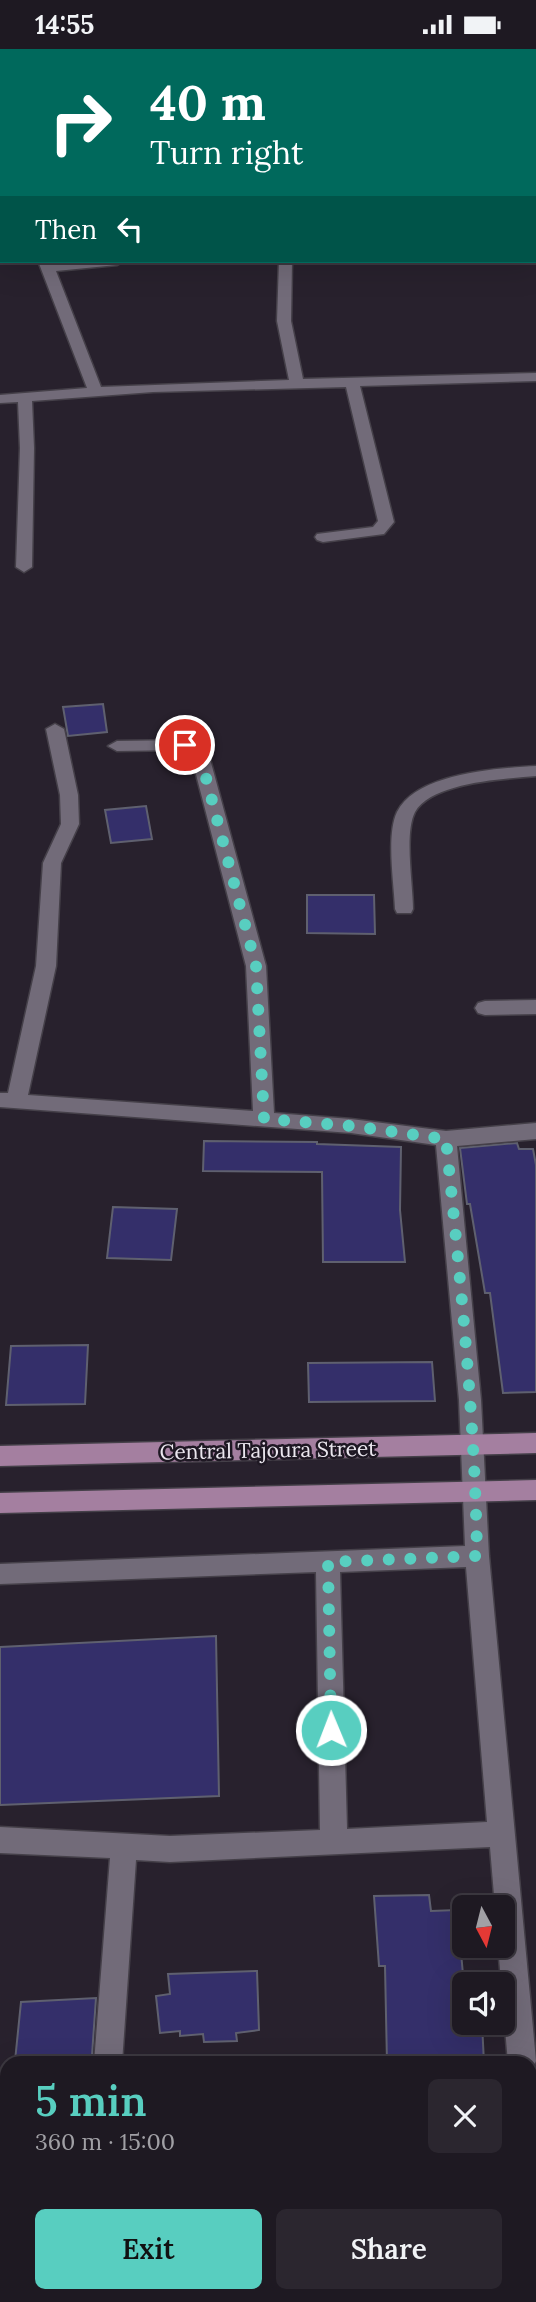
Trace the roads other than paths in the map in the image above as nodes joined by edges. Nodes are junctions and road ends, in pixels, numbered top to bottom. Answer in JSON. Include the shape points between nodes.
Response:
{"nodes":[{"id":1,"x":70,"y":263,"type":"edge"},
{"id":2,"x":285,"y":263,"type":"edge"},
{"id":3,"x":46,"y":264,"type":"edge"},
{"id":4,"x":536,"y":377,"type":"edge"},
{"id":5,"x":352,"y":382,"type":"junction"},
{"id":6,"x":297,"y":384,"type":"junction"},
{"id":7,"x":95,"y":391,"type":"junction"},
{"id":8,"x":25,"y":397,"type":"junction"},
{"id":9,"x":0,"y":400,"type":"edge"},
{"id":10,"x":323,"y":537,"type":"dead end"},
{"id":11,"x":23,"y":567,"type":"dead end"},
{"id":12,"x":55,"y":729,"type":"dead end"},
{"id":13,"x":117,"y":746,"type":"dead end"},
{"id":14,"x":536,"y":771,"type":"edge"},
{"id":15,"x":404,"y":909,"type":"dead end"},
{"id":16,"x":536,"y":1007,"type":"edge"},
{"id":17,"x":485,"y":1008,"type":"dead end"},
{"id":18,"x":8,"y":1100,"type":"edge"},
{"id":19,"x":264,"y":1119,"type":"junction"},
{"id":20,"x":536,"y":1131,"type":"edge"},
{"id":21,"x":446,"y":1139,"type":"junction"},
{"id":22,"x":536,"y":1443,"type":"edge"},
{"id":23,"x":472,"y":1445,"type":"junction"},
{"id":24,"x":0,"y":1456,"type":"edge"},
{"id":25,"x":536,"y":1490,"type":"edge"},
{"id":26,"x":476,"y":1492,"type":"junction"},
{"id":27,"x":0,"y":1503,"type":"edge"},
{"id":28,"x":477,"y":1556,"type":"junction"},
{"id":29,"x":328,"y":1562,"type":"junction"},
{"id":30,"x":0,"y":1574,"type":"edge"},
{"id":31,"x":503,"y":1835,"type":"junction"},
{"id":32,"x":0,"y":1840,"type":"edge"},
{"id":33,"x":334,"y":1842,"type":"junction"},
{"id":34,"x":124,"y":1848,"type":"junction"},
{"id":35,"x":526,"y":1978,"type":"edge"},
{"id":36,"x":109,"y":2056,"type":"edge"},
{"id":37,"x":522,"y":2056,"type":"edge"}],
"edges":[{"from":1,"to":3,"type":"street"},
{"from":2,"to":6,"type":"street","via":[[284,321]]},
{"from":3,"to":7,"type":"street"},
{"from":4,"to":5,"type":"street"},
{"from":5,"to":6,"type":"street"},
{"from":5,"to":10,"type":"street","via":[[386,523],[378,531]]},
{"from":6,"to":7,"type":"street"},
{"from":7,"to":8,"type":"street"},
{"from":8,"to":9,"type":"street"},
{"from":8,"to":11,"type":"street"},
{"from":12,"to":18,"type":"street","via":[[70,824],[52,863],[46,966]]},
{"from":13,"to":19,"type":"street","via":[[185,745],[197,750],[201,759],[256,966]]},
{"from":14,"to":15,"type":"street","via":[[444,786],[413,801],[403,821]]},
{"from":16,"to":17,"type":"street"},
{"from":18,"to":19,"type":"street"},
{"from":19,"to":21,"type":"street"},
{"from":20,"to":21,"type":"street"},
{"from":21,"to":23,"type":"street"},
{"from":22,"to":23,"type":"main road","name":"Central Tajoura Street"},
{"from":23,"to":24,"type":"main road","name":"Central Tajoura Street"},
{"from":23,"to":26,"type":"street"},
{"from":25,"to":26,"type":"main road"},
{"from":26,"to":27,"type":"main road"},
{"from":26,"to":28,"type":"street"},
{"from":28,"to":29,"type":"street"},
{"from":28,"to":31,"type":"street"},
{"from":29,"to":30,"type":"street"},
{"from":29,"to":33,"type":"street"},
{"from":31,"to":33,"type":"street"},
{"from":31,"to":35,"type":"street"},
{"from":32,"to":34,"type":"street"},
{"from":33,"to":34,"type":"street"},
{"from":34,"to":36,"type":"street"},
{"from":35,"to":37,"type":"street"}]}
